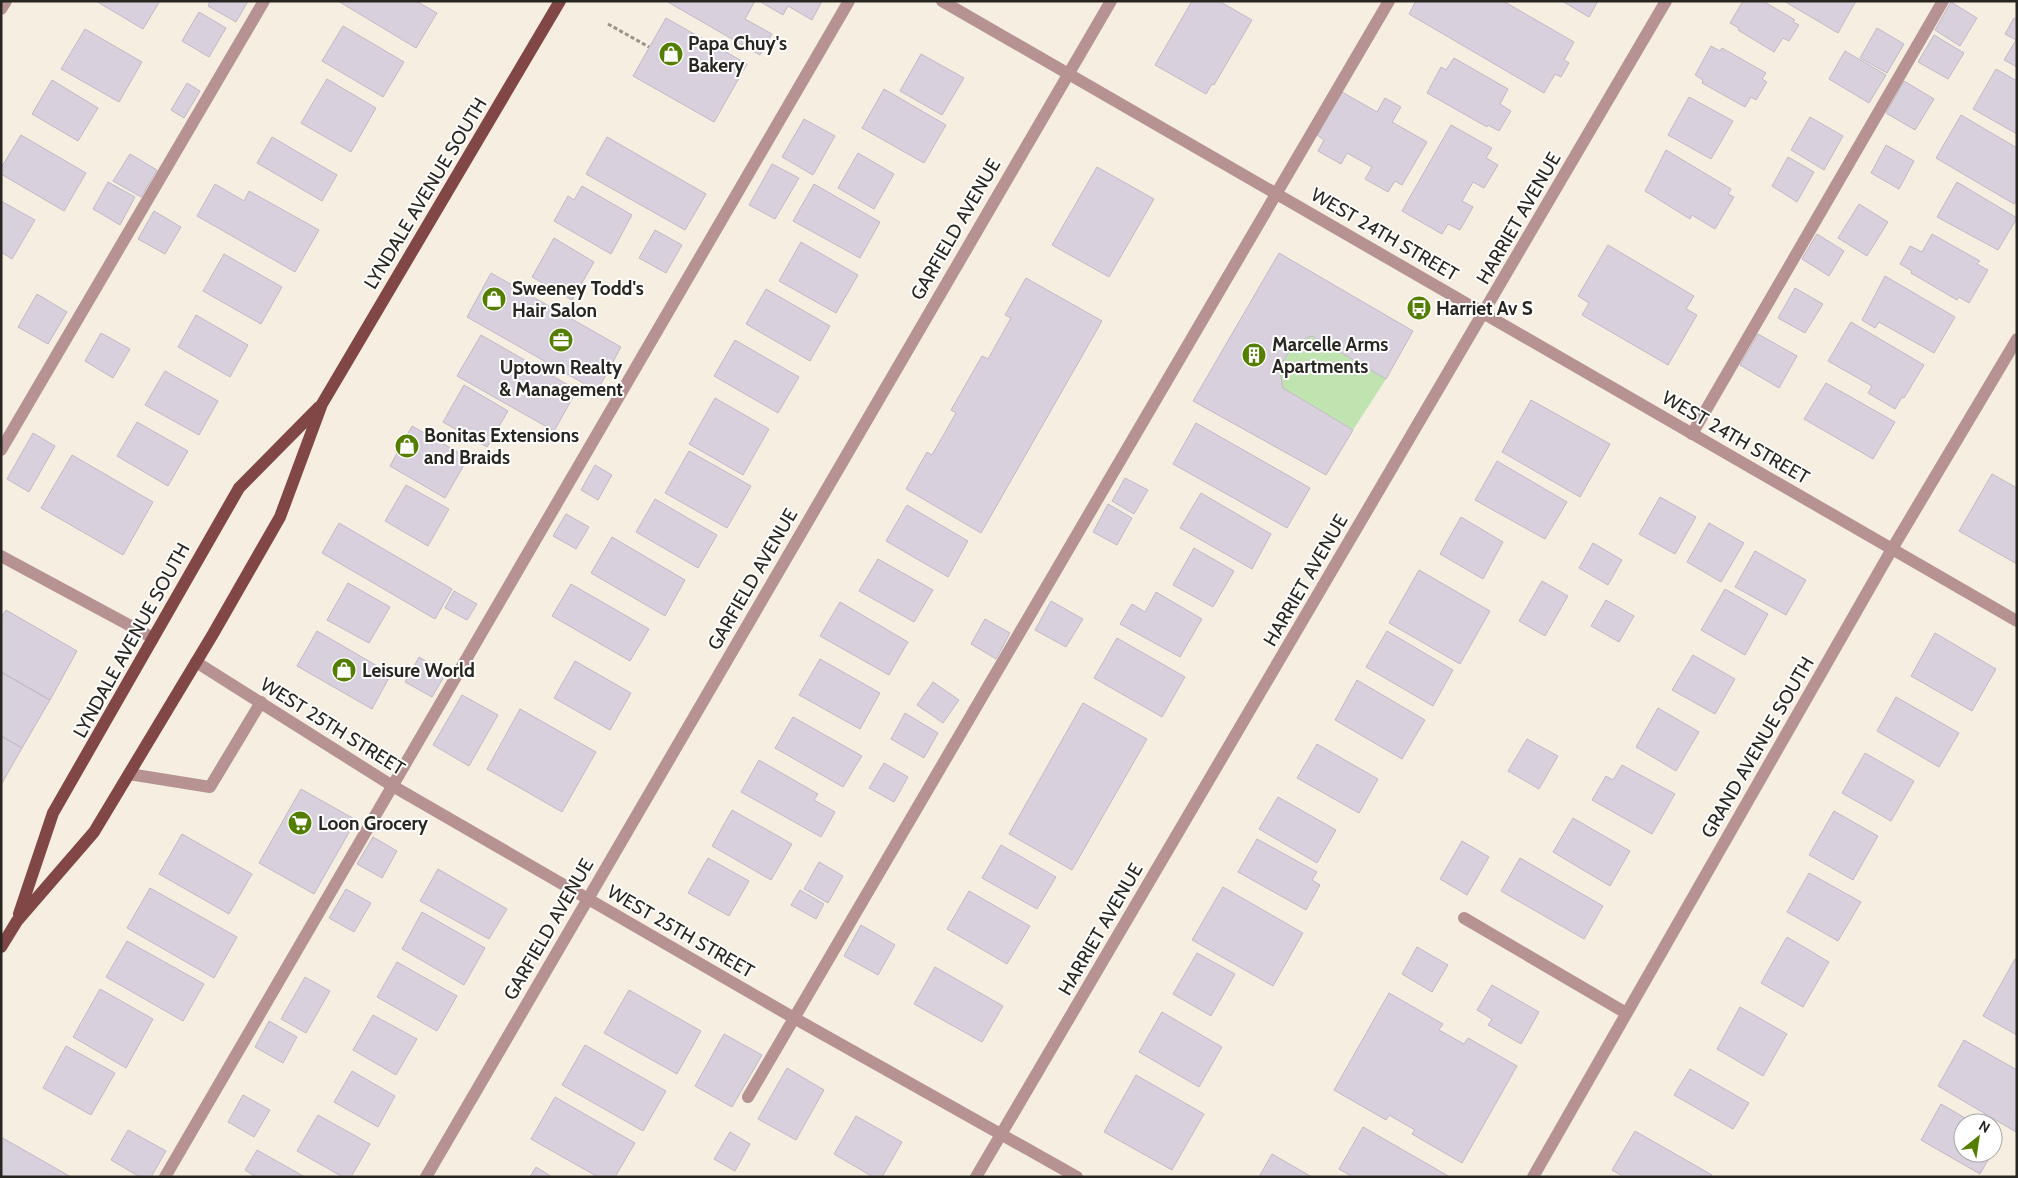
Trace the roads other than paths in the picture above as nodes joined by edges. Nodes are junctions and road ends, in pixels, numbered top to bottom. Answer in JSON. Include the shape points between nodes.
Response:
{"nodes":[{"id":1,"x":6,"y":1,"type":"edge"},
{"id":2,"x":264,"y":1,"type":"edge"},
{"id":3,"x":560,"y":1,"type":"edge"},
{"id":4,"x":849,"y":1,"type":"edge"},
{"id":5,"x":942,"y":1,"type":"edge"},
{"id":6,"x":1111,"y":1,"type":"edge"},
{"id":7,"x":1389,"y":1,"type":"edge"},
{"id":8,"x":1666,"y":1,"type":"edge"},
{"id":9,"x":1942,"y":1,"type":"edge"},
{"id":10,"x":1,"y":9,"type":"edge"},
{"id":11,"x":1068,"y":74,"type":"junction"},
{"id":12,"x":1278,"y":193,"type":"junction"},
{"id":13,"x":1484,"y":313,"type":"junction"},
{"id":14,"x":2017,"y":339,"type":"edge"},
{"id":15,"x":322,"y":404,"type":"junction"},
{"id":16,"x":1692,"y":434,"type":"junction"},
{"id":17,"x":1,"y":450,"type":"edge"},
{"id":18,"x":1892,"y":549,"type":"junction"},
{"id":19,"x":1,"y":556,"type":"edge"},
{"id":20,"x":2017,"y":621,"type":"edge"},
{"id":21,"x":153,"y":638,"type":"junction"},
{"id":22,"x":196,"y":662,"type":"junction"},
{"id":23,"x":261,"y":702,"type":"junction"},
{"id":24,"x":129,"y":774,"type":"junction"},
{"id":25,"x":391,"y":785,"type":"junction"},
{"id":26,"x":588,"y":899,"type":"junction"},
{"id":27,"x":1464,"y":918,"type":"dead end"},
{"id":28,"x":16,"y":921,"type":"junction"},
{"id":29,"x":1,"y":947,"type":"edge"},
{"id":30,"x":1626,"y":1013,"type":"junction"},
{"id":31,"x":794,"y":1018,"type":"junction"},
{"id":32,"x":748,"y":1097,"type":"dead end"},
{"id":33,"x":1000,"y":1134,"type":"junction"},
{"id":34,"x":166,"y":1177,"type":"edge"},
{"id":35,"x":426,"y":1177,"type":"edge"},
{"id":36,"x":976,"y":1177,"type":"edge"},
{"id":37,"x":1076,"y":1177,"type":"edge"},
{"id":38,"x":1533,"y":1177,"type":"edge"}],
"edges":[{"from":1,"to":10,"type":"street"},
{"from":2,"to":17,"type":"street"},
{"from":3,"to":15,"type":"main road","name":"LYNDALE AVENUE SOUTH"},
{"from":4,"to":25,"type":"street"},
{"from":5,"to":11,"type":"street","name":"WEST 24TH STREET"},
{"from":6,"to":11,"type":"street","name":"GARFIELD AVENUE"},
{"from":7,"to":12,"type":"street"},
{"from":8,"to":13,"type":"street","name":"HARRIET AVENUE"},
{"from":9,"to":16,"type":"street"},
{"from":11,"to":12,"type":"street","name":"WEST 24TH STREET"},
{"from":11,"to":26,"type":"street","name":"GARFIELD AVENUE"},
{"from":12,"to":13,"type":"street","name":"WEST 24TH STREET"},
{"from":12,"to":31,"type":"street"},
{"from":13,"to":16,"type":"street","name":"WEST 24TH STREET"},
{"from":13,"to":33,"type":"street","name":"HARRIET AVENUE"},
{"from":14,"to":18,"type":"street","name":"GRAND AVENUE SOUTH"},
{"from":15,"to":21,"type":"main road","name":"LYNDALE AVENUE SOUTH","via":[[239,488]]},
{"from":15,"to":22,"type":"main road","name":"LYNDALE AVENUE SOUTH","via":[[280,517]]},
{"from":16,"to":18,"type":"street","name":"WEST 24TH STREET"},
{"from":18,"to":20,"type":"street","name":"WEST 24TH STREET"},
{"from":18,"to":30,"type":"street","name":"GRAND AVENUE SOUTH"},
{"from":19,"to":21,"type":"street"},
{"from":21,"to":28,"type":"main road","name":"LYNDALE AVENUE SOUTH","via":[[53,814]]},
{"from":22,"to":23,"type":"street","name":"WEST 25TH STREET"},
{"from":22,"to":24,"type":"main road","name":"LYNDALE AVENUE SOUTH"},
{"from":23,"to":24,"type":"street","via":[[210,787]]},
{"from":23,"to":25,"type":"street","name":"WEST 25TH STREET"},
{"from":24,"to":28,"type":"main road","name":"LYNDALE AVENUE SOUTH","via":[[94,832]]},
{"from":25,"to":26,"type":"street","name":"WEST 25TH STREET"},
{"from":25,"to":34,"type":"street"},
{"from":26,"to":31,"type":"street","name":"WEST 25TH STREET"},
{"from":26,"to":35,"type":"street","name":"GARFIELD AVENUE"},
{"from":27,"to":30,"type":"street"},
{"from":28,"to":29,"type":"main road","name":"LYNDALE AVENUE SOUTH"},
{"from":30,"to":38,"type":"street","name":"GRAND AVENUE SOUTH"},
{"from":31,"to":32,"type":"street"},
{"from":31,"to":33,"type":"street","name":"WEST 25TH STREET"},
{"from":33,"to":36,"type":"street","name":"HARRIET AVENUE"},
{"from":33,"to":37,"type":"street","name":"WEST 25TH STREET"}]}
